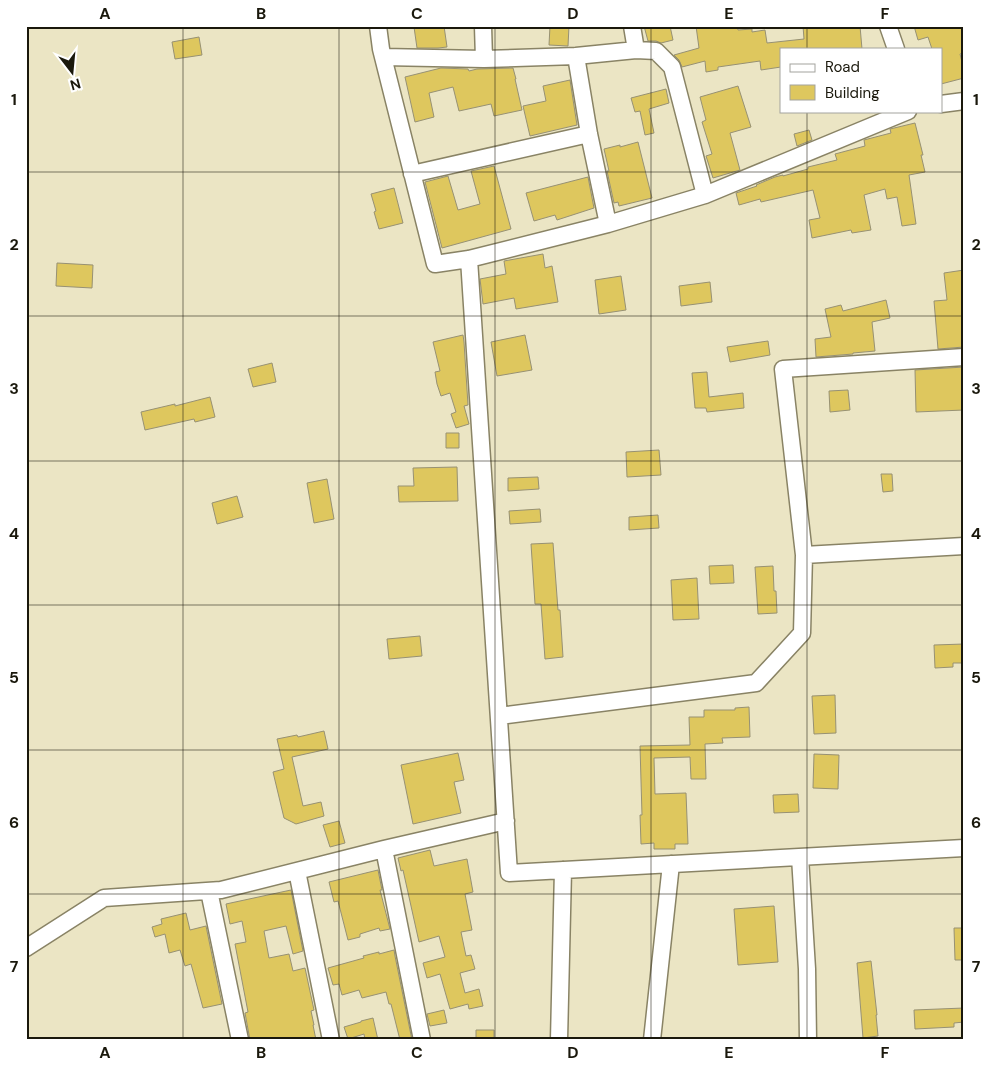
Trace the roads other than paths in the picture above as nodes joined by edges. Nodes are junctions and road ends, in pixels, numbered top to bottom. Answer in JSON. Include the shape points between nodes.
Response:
{"nodes":[{"id":1,"x":378,"y":26,"type":"edge"},
{"id":2,"x":483,"y":26,"type":"edge"},
{"id":3,"x":632,"y":26,"type":"edge"},
{"id":4,"x":888,"y":26,"type":"edge"},
{"id":5,"x":896,"y":48,"type":"edge"},
{"id":6,"x":636,"y":50,"type":"junction"},
{"id":7,"x":576,"y":56,"type":"junction"},
{"id":8,"x":383,"y":57,"type":"junction"},
{"id":9,"x":484,"y":59,"type":"junction"},
{"id":10,"x":964,"y":101,"type":"edge"},
{"id":11,"x":942,"y":104,"type":"edge"},
{"id":12,"x":906,"y":112,"type":"edge"},
{"id":13,"x":589,"y":134,"type":"junction"},
{"id":14,"x":412,"y":174,"type":"junction"},
{"id":15,"x":705,"y":195,"type":"junction"},
{"id":16,"x":608,"y":224,"type":"junction"},
{"id":17,"x":469,"y":259,"type":"junction"},
{"id":18,"x":964,"y":357,"type":"edge"},
{"id":19,"x":964,"y":546,"type":"edge"},
{"id":20,"x":804,"y":555,"type":"junction"},
{"id":21,"x":499,"y":716,"type":"junction"},
{"id":22,"x":506,"y":821,"type":"junction"},
{"id":23,"x":964,"y":848,"type":"edge"},
{"id":24,"x":384,"y":849,"type":"junction"},
{"id":25,"x":800,"y":857,"type":"junction"},
{"id":26,"x":670,"y":864,"type":"junction"},
{"id":27,"x":563,"y":870,"type":"junction"},
{"id":28,"x":297,"y":871,"type":"junction"},
{"id":29,"x":209,"y":891,"type":"junction"},
{"id":30,"x":26,"y":948,"type":"edge"},
{"id":31,"x":240,"y":1040,"type":"edge"},
{"id":32,"x":331,"y":1040,"type":"edge"},
{"id":33,"x":422,"y":1040,"type":"edge"},
{"id":34,"x":559,"y":1040,"type":"edge"},
{"id":35,"x":652,"y":1040,"type":"edge"},
{"id":36,"x":808,"y":1040,"type":"edge"}],
"edges":[{"from":1,"to":8,"type":"street"},
{"from":2,"to":9,"type":"street"},
{"from":3,"to":6,"type":"street"},
{"from":4,"to":5,"type":"street"},
{"from":6,"to":7,"type":"street"},
{"from":6,"to":15,"type":"street","via":[[656,51],[672,67]]},
{"from":7,"to":9,"type":"street"},
{"from":7,"to":13,"type":"street"},
{"from":8,"to":9,"type":"street"},
{"from":8,"to":14,"type":"street"},
{"from":10,"to":11,"type":"street"},
{"from":12,"to":15,"type":"street"},
{"from":13,"to":14,"type":"street"},
{"from":13,"to":16,"type":"street"},
{"from":14,"to":17,"type":"street","via":[[435,264]]},
{"from":15,"to":16,"type":"street"},
{"from":16,"to":17,"type":"street"},
{"from":17,"to":21,"type":"street"},
{"from":18,"to":20,"type":"street","via":[[783,369]]},
{"from":19,"to":20,"type":"street"},
{"from":20,"to":21,"type":"street","via":[[802,633],[756,683]]},
{"from":21,"to":22,"type":"street"},
{"from":22,"to":24,"type":"street"},
{"from":22,"to":27,"type":"street","via":[[509,873]]},
{"from":23,"to":25,"type":"street"},
{"from":24,"to":28,"type":"street"},
{"from":24,"to":33,"type":"street"},
{"from":25,"to":26,"type":"street"},
{"from":25,"to":36,"type":"street"},
{"from":26,"to":27,"type":"street"},
{"from":26,"to":35,"type":"street"},
{"from":27,"to":34,"type":"street"},
{"from":28,"to":29,"type":"street"},
{"from":28,"to":32,"type":"street"},
{"from":29,"to":30,"type":"street","via":[[104,898]]},
{"from":29,"to":31,"type":"street"}]}
